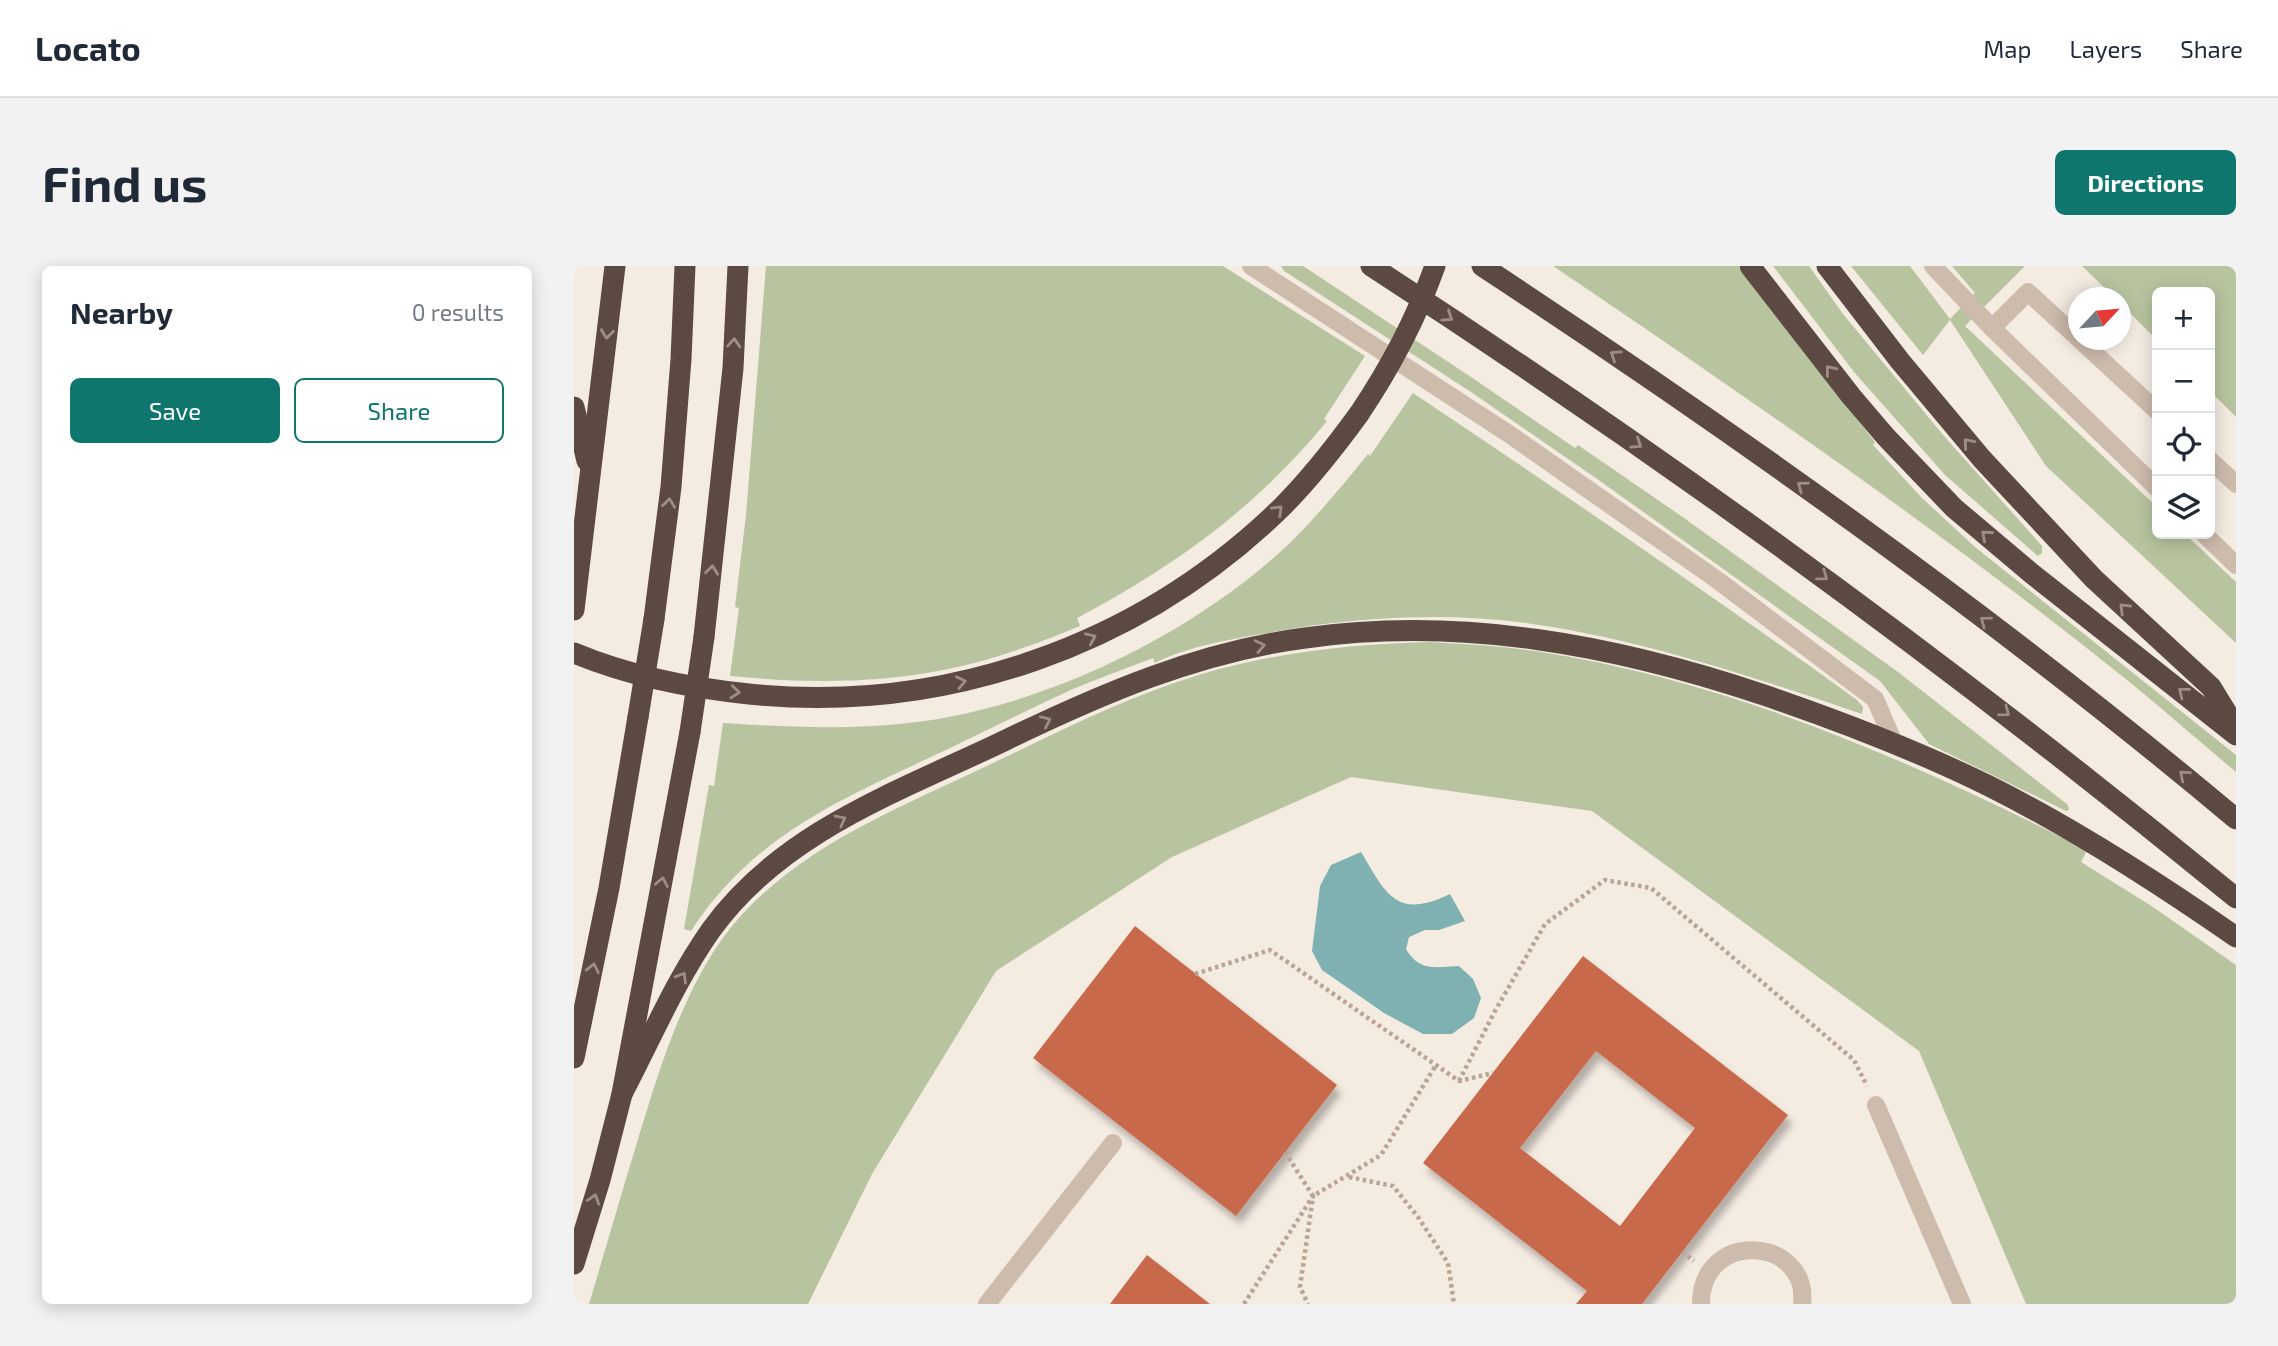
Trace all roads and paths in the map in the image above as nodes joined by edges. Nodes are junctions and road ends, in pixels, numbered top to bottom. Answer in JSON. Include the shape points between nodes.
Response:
{"nodes":[{"id":1,"x":615,"y":266,"type":"edge"},
{"id":2,"x":685,"y":266,"type":"edge"},
{"id":3,"x":738,"y":266,"type":"edge"},
{"id":4,"x":1251,"y":266,"type":"edge"},
{"id":5,"x":1371,"y":266,"type":"edge"},
{"id":6,"x":1435,"y":266,"type":"edge"},
{"id":7,"x":1482,"y":266,"type":"edge"},
{"id":8,"x":1750,"y":266,"type":"edge"},
{"id":9,"x":1827,"y":266,"type":"edge"},
{"id":10,"x":1933,"y":266,"type":"edge"},
{"id":11,"x":1992,"y":328,"type":"junction"},
{"id":12,"x":2068,"y":329,"type":"edge"},
{"id":13,"x":2091,"y":350,"type":"edge"},
{"id":14,"x":2152,"y":406,"type":"edge"},
{"id":15,"x":574,"y":407,"type":"edge"},
{"id":16,"x":2215,"y":465,"type":"edge"},
{"id":17,"x":591,"y":480,"type":"junction"},
{"id":18,"x":2152,"y":483,"type":"edge"},
{"id":19,"x":2236,"y":484,"type":"edge"},
{"id":20,"x":2210,"y":539,"type":"edge"},
{"id":21,"x":2235,"y":562,"type":"edge"},
{"id":22,"x":575,"y":603,"type":"edge"},
{"id":23,"x":574,"y":653,"type":"edge"},
{"id":24,"x":2236,"y":728,"type":"edge"},
{"id":25,"x":2236,"y":735,"type":"edge"},
{"id":26,"x":1894,"y":743,"type":"junction"},
{"id":27,"x":2236,"y":819,"type":"edge"},
{"id":28,"x":2236,"y":898,"type":"edge"},
{"id":29,"x":2236,"y":937,"type":"edge"},
{"id":30,"x":1195,"y":974,"type":"dead end"},
{"id":31,"x":574,"y":1058,"type":"edge"},
{"id":32,"x":1436,"y":1065,"type":"junction"},
{"id":33,"x":1493,"y":1073,"type":"dead end"},
{"id":34,"x":1459,"y":1081,"type":"junction"},
{"id":35,"x":622,"y":1094,"type":"junction"},
{"id":36,"x":1876,"y":1105,"type":"joint"},
{"id":37,"x":1113,"y":1143,"type":"dead end"},
{"id":38,"x":1285,"y":1152,"type":"dead end"},
{"id":39,"x":1347,"y":1176,"type":"junction"},
{"id":40,"x":1313,"y":1196,"type":"junction"},
{"id":41,"x":574,"y":1264,"type":"edge"},
{"id":42,"x":987,"y":1304,"type":"edge"},
{"id":43,"x":1244,"y":1304,"type":"edge"},
{"id":44,"x":1308,"y":1304,"type":"edge"},
{"id":45,"x":1454,"y":1304,"type":"edge"},
{"id":46,"x":1701,"y":1304,"type":"edge"},
{"id":47,"x":1802,"y":1304,"type":"edge"},
{"id":48,"x":1962,"y":1304,"type":"edge"}],
"edges":[{"from":1,"to":17,"type":"highway","one_way":true},
{"from":31,"to":2,"type":"highway","one_way":true,"bridge":true,"via":[[609,888],[654,619],[671,487]]},
{"from":35,"to":3,"type":"highway","one_way":true,"bridge":true,"via":[[704,638],[733,368]]},
{"from":4,"to":26,"type":"lane","via":[[1508,434],[1716,579],[1875,699]]},
{"from":5,"to":28,"type":"highway","one_way":true,"via":[[1652,454],[1883,620]]},
{"from":23,"to":6,"type":"highway","one_way":true,"bridge":true,"via":[[646,677],[700,688],[844,698],[907,692],[1016,668],[1099,635],[1193,581],[1283,506],[1377,387],[1413,320]]},
{"from":27,"to":7,"type":"highway","one_way":true,"via":[[2056,674],[1909,564],[1758,454]]},
{"from":25,"to":8,"type":"highway","one_way":true,"via":[[1954,508],[1851,396]]},
{"from":24,"to":9,"type":"highway","one_way":true,"via":[[2211,687],[2094,579],[1982,459]]},
{"from":10,"to":11,"type":"lane"},
{"from":11,"to":12,"type":"lane","via":[[2028,292]]},
{"from":11,"to":18,"type":"lane"},
{"from":13,"to":14,"type":"lane"},
{"from":15,"to":17,"type":"highway"},
{"from":16,"to":19,"type":"lane"},
{"from":17,"to":22,"type":"highway"},
{"from":20,"to":21,"type":"lane"},
{"from":26,"to":29,"type":"highway","via":[[1989,786],[2075,833]]},
{"from":35,"to":26,"type":"highway","one_way":true,"via":[[668,1000],[711,929],[757,877],[789,852],[842,819],[1051,719],[1142,679],[1198,661],[1266,644],[1370,630],[1520,636],[1700,674]]},
{"from":30,"to":32,"type":"path","via":[[1270,950]]},
{"from":32,"to":34,"type":"path"},
{"from":32,"to":39,"type":"path","via":[[1381,1155]]},
{"from":33,"to":34,"type":"path"},
{"from":34,"to":36,"type":"path","via":[[1545,924],[1605,880],[1651,888],[1854,1060]]},
{"from":41,"to":35,"type":"highway","one_way":true},
{"from":36,"to":48,"type":"lane"},
{"from":37,"to":42,"type":"lane"},
{"from":38,"to":40,"type":"path"},
{"from":39,"to":40,"type":"path"},
{"from":39,"to":45,"type":"path","via":[[1393,1186],[1448,1263]]},
{"from":40,"to":43,"type":"path"},
{"from":40,"to":44,"type":"path","via":[[1300,1287]]},
{"from":46,"to":47,"type":"lane","via":[[1708,1272],[1720,1259],[1755,1249],[1788,1264],[1798,1279]]}]}
